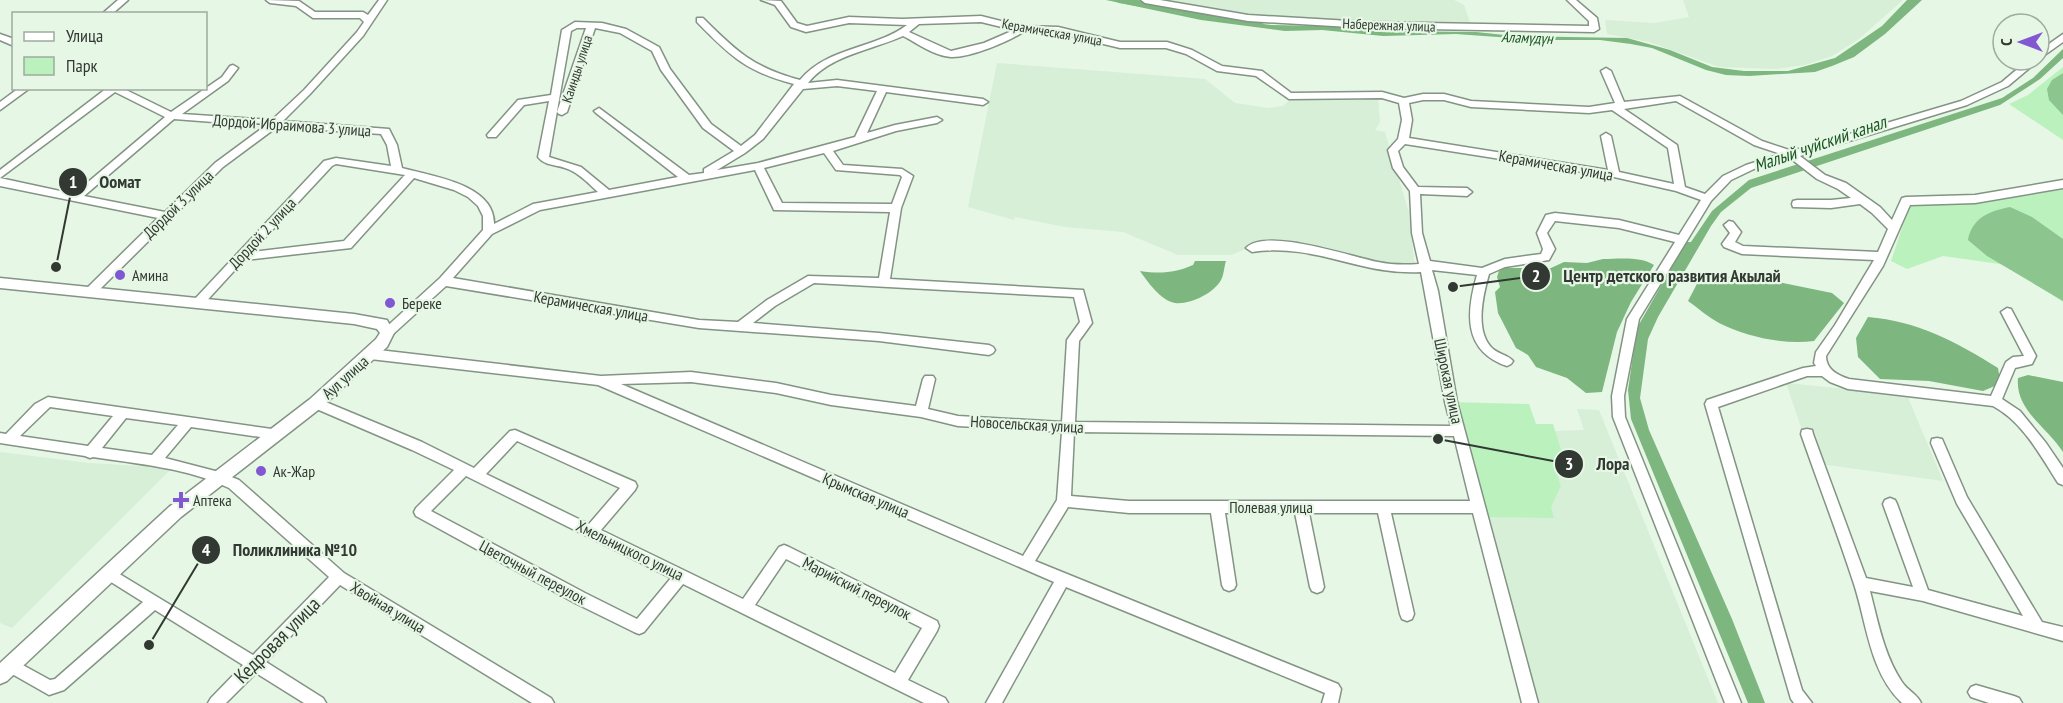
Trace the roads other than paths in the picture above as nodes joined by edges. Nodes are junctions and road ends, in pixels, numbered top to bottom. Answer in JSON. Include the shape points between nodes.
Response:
{"nodes":[{"id":1,"x":124,"y":0,"type":"edge"},
{"id":2,"x":270,"y":0,"type":"edge"},
{"id":3,"x":383,"y":0,"type":"edge"},
{"id":4,"x":765,"y":0,"type":"edge"},
{"id":5,"x":1145,"y":0,"type":"edge"},
{"id":6,"x":1572,"y":0,"type":"edge"},
{"id":7,"x":109,"y":12,"type":"edge"},
{"id":8,"x":700,"y":20,"type":"dead end"},
{"id":9,"x":370,"y":21,"type":"junction"},
{"id":10,"x":916,"y":22,"type":"junction"},
{"id":11,"x":591,"y":26,"type":"junction"},
{"id":12,"x":1021,"y":29,"type":"junction"},
{"id":13,"x":903,"y":32,"type":"junction"},
{"id":14,"x":2063,"y":37,"type":"edge"},
{"id":15,"x":2051,"y":46,"type":"edge"},
{"id":16,"x":232,"y":68,"type":"dead end"},
{"id":17,"x":1606,"y":71,"type":"dead end"},
{"id":18,"x":2020,"y":72,"type":"edge"},
{"id":19,"x":798,"y":85,"type":"junction"},
{"id":20,"x":884,"y":89,"type":"junction"},
{"id":21,"x":23,"y":90,"type":"edge"},
{"id":22,"x":112,"y":90,"type":"edge"},
{"id":23,"x":115,"y":90,"type":"edge"},
{"id":24,"x":555,"y":97,"type":"junction"},
{"id":25,"x":1404,"y":101,"type":"junction"},
{"id":26,"x":983,"y":102,"type":"dead end"},
{"id":27,"x":0,"y":107,"type":"edge"},
{"id":28,"x":1617,"y":107,"type":"junction"},
{"id":29,"x":599,"y":111,"type":"dead end"},
{"id":30,"x":562,"y":112,"type":"dead end"},
{"id":31,"x":172,"y":116,"type":"junction"},
{"id":32,"x":937,"y":120,"type":"dead end"},
{"id":33,"x":274,"y":124,"type":"junction"},
{"id":34,"x":492,"y":135,"type":"dead end"},
{"id":35,"x":1606,"y":136,"type":"dead end"},
{"id":36,"x":859,"y":140,"type":"junction"},
{"id":37,"x":1403,"y":140,"type":"junction"},
{"id":38,"x":827,"y":149,"type":"junction"},
{"id":39,"x":741,"y":151,"type":"junction"},
{"id":40,"x":1794,"y":156,"type":"junction"},
{"id":41,"x":758,"y":166,"type":"junction"},
{"id":42,"x":397,"y":170,"type":"junction"},
{"id":43,"x":1614,"y":174,"type":"junction"},
{"id":44,"x":0,"y":175,"type":"edge"},
{"id":45,"x":411,"y":175,"type":"junction"},
{"id":46,"x":700,"y":177,"type":"junction"},
{"id":47,"x":687,"y":179,"type":"junction"},
{"id":48,"x":0,"y":182,"type":"edge"},
{"id":49,"x":2063,"y":184,"type":"edge"},
{"id":50,"x":1680,"y":189,"type":"junction"},
{"id":51,"x":1415,"y":190,"type":"junction"},
{"id":52,"x":1467,"y":192,"type":"dead end"},
{"id":53,"x":606,"y":193,"type":"junction"},
{"id":54,"x":75,"y":198,"type":"junction"},
{"id":55,"x":1707,"y":198,"type":"junction"},
{"id":56,"x":1861,"y":200,"type":"junction"},
{"id":57,"x":1797,"y":204,"type":"dead end"},
{"id":58,"x":896,"y":208,"type":"junction"},
{"id":59,"x":165,"y":216,"type":"junction"},
{"id":60,"x":1729,"y":225,"type":"dead end"},
{"id":61,"x":1892,"y":227,"type":"junction"},
{"id":62,"x":488,"y":231,"type":"junction"},
{"id":63,"x":1681,"y":240,"type":"junction"},
{"id":64,"x":1252,"y":248,"type":"dead end"},
{"id":65,"x":1881,"y":256,"type":"junction"},
{"id":66,"x":239,"y":257,"type":"junction"},
{"id":67,"x":1427,"y":267,"type":"junction"},
{"id":68,"x":1484,"y":272,"type":"junction"},
{"id":69,"x":444,"y":281,"type":"junction"},
{"id":70,"x":0,"y":283,"type":"edge"},
{"id":71,"x":884,"y":283,"type":"junction"},
{"id":72,"x":90,"y":292,"type":"junction"},
{"id":73,"x":197,"y":304,"type":"junction"},
{"id":74,"x":2007,"y":312,"type":"dead end"},
{"id":75,"x":739,"y":328,"type":"junction"},
{"id":76,"x":387,"y":333,"type":"junction"},
{"id":77,"x":989,"y":350,"type":"dead end"},
{"id":78,"x":370,"y":354,"type":"junction"},
{"id":79,"x":1507,"y":361,"type":"dead end"},
{"id":80,"x":1825,"y":371,"type":"junction"},
{"id":81,"x":929,"y":379,"type":"dead end"},
{"id":82,"x":599,"y":380,"type":"junction"},
{"id":83,"x":1995,"y":401,"type":"junction"},
{"id":84,"x":316,"y":403,"type":"junction"},
{"id":85,"x":124,"y":412,"type":"junction"},
{"id":86,"x":921,"y":412,"type":"junction"},
{"id":87,"x":189,"y":421,"type":"junction"},
{"id":88,"x":1068,"y":428,"type":"junction"},
{"id":89,"x":1459,"y":431,"type":"junction"},
{"id":90,"x":274,"y":434,"type":"junction"},
{"id":91,"x":1807,"y":434,"type":"dead end"},
{"id":92,"x":4,"y":439,"type":"edge"},
{"id":93,"x":1937,"y":443,"type":"dead end"},
{"id":94,"x":90,"y":453,"type":"junction"},
{"id":95,"x":155,"y":461,"type":"junction"},
{"id":96,"x":470,"y":472,"type":"junction"},
{"id":97,"x":219,"y":477,"type":"junction"},
{"id":98,"x":2063,"y":479,"type":"edge"},
{"id":99,"x":1064,"y":501,"type":"junction"},
{"id":100,"x":1890,"y":504,"type":"dead end"},
{"id":101,"x":1217,"y":507,"type":"junction"},
{"id":102,"x":1301,"y":507,"type":"junction"},
{"id":103,"x":1383,"y":507,"type":"junction"},
{"id":104,"x":1478,"y":507,"type":"junction"},
{"id":105,"x":591,"y":531,"type":"junction"},
{"id":106,"x":1026,"y":564,"type":"junction"},
{"id":107,"x":108,"y":573,"type":"junction"},
{"id":108,"x":682,"y":575,"type":"junction"},
{"id":109,"x":339,"y":577,"type":"junction"},
{"id":110,"x":1063,"y":579,"type":"junction"},
{"id":111,"x":1861,"y":583,"type":"junction"},
{"id":112,"x":1229,"y":585,"type":"dead end"},
{"id":113,"x":1317,"y":587,"type":"dead end"},
{"id":114,"x":1923,"y":595,"type":"junction"},
{"id":115,"x":154,"y":601,"type":"junction"},
{"id":116,"x":746,"y":607,"type":"junction"},
{"id":117,"x":1407,"y":614,"type":"dead end"},
{"id":118,"x":2037,"y":626,"type":"junction"},
{"id":119,"x":2063,"y":634,"type":"edge"},
{"id":120,"x":254,"y":663,"type":"junction"},
{"id":121,"x":5,"y":670,"type":"edge"},
{"id":122,"x":898,"y":682,"type":"junction"},
{"id":123,"x":1976,"y":692,"type":"dead end"},
{"id":124,"x":216,"y":703,"type":"edge"},
{"id":125,"x":318,"y":703,"type":"edge"},
{"id":126,"x":546,"y":703,"type":"edge"},
{"id":127,"x":940,"y":703,"type":"edge"},
{"id":128,"x":994,"y":703,"type":"edge"},
{"id":129,"x":1330,"y":703,"type":"edge"},
{"id":130,"x":1530,"y":703,"type":"edge"},
{"id":131,"x":1733,"y":703,"type":"edge"},
{"id":132,"x":1804,"y":703,"type":"edge"},
{"id":133,"x":1913,"y":703,"type":"edge"},
{"id":134,"x":2014,"y":703,"type":"edge"}],
"edges":[{"from":1,"to":7,"type":"street"},
{"from":2,"to":9,"type":"street","via":[[299,4],[313,15],[363,15]]},
{"from":3,"to":9,"type":"street","name":"Дордой 3 улица"},
{"from":4,"to":10,"type":"street","name":"Керамическая улица","via":[[778,3],[794,25],[806,28],[849,20]]},
{"from":5,"to":6,"type":"street","name":"Набережная улица","via":[[1248,18],[1367,25],[1594,29],[1594,20]]},
{"from":8,"to":19,"type":"street","via":[[735,56],[755,70]]},
{"from":9,"to":33,"type":"street","name":"Дордой 3 улица","via":[[322,77]]},
{"from":10,"to":12,"type":"street","name":"Керамическая улица","via":[[981,19]]},
{"from":10,"to":13,"type":"street"},
{"from":11,"to":24,"type":"street","via":[[575,25],[567,30]]},
{"from":11,"to":30,"type":"street","name":"Каинды улица"},
{"from":11,"to":39,"type":"street","via":[[623,31],[656,50],[707,126]]},
{"from":12,"to":13,"type":"street","via":[[1010,37],[948,54]]},
{"from":12,"to":25,"type":"street","name":"Керамическая улица","via":[[1058,30],[1120,45],[1167,45],[1220,69],[1259,73],[1289,96],[1382,95]]},
{"from":13,"to":19,"type":"street","via":[[813,70]]},
{"from":14,"to":15,"type":"street"},
{"from":16,"to":31,"type":"street","via":[[225,79]]},
{"from":17,"to":28,"type":"street"},
{"from":18,"to":40,"type":"street","via":[[2005,84],[1964,103]]},
{"from":19,"to":20,"type":"street","via":[[837,83]]},
{"from":19,"to":39,"type":"street","via":[[773,121]]},
{"from":20,"to":26,"type":"street"},
{"from":20,"to":36,"type":"street"},
{"from":21,"to":27,"type":"street"},
{"from":22,"to":44,"type":"street"},
{"from":23,"to":31,"type":"street","name":"Дордой-Ибраимова 3 улица"},
{"from":24,"to":34,"type":"street","via":[[521,102]]},
{"from":24,"to":53,"type":"street","via":[[543,157],[576,168]]},
{"from":25,"to":28,"type":"street","name":"Керамическая улица","via":[[1444,97],[1471,104],[1529,108]]},
{"from":25,"to":37,"type":"street","via":[[1407,120]]},
{"from":28,"to":40,"type":"street","name":"Керамическая улица","via":[[1683,99],[1758,143]]},
{"from":28,"to":50,"type":"street","via":[[1673,147]]},
{"from":29,"to":47,"type":"street"},
{"from":31,"to":33,"type":"street","name":"Дордой-Ибраимова 3 улица"},
{"from":31,"to":54,"type":"street"},
{"from":32,"to":36,"type":"street"},
{"from":33,"to":42,"type":"street","name":"Дордой-Ибраимова 3 улица","via":[[385,131]]},
{"from":33,"to":59,"type":"street","name":"Дордой 3 улица","via":[[219,165]]},
{"from":35,"to":43,"type":"street"},
{"from":36,"to":38,"type":"street"},
{"from":37,"to":43,"type":"street","name":"Керамическая улица"},
{"from":37,"to":51,"type":"street","via":[[1393,150],[1398,168]]},
{"from":38,"to":41,"type":"street"},
{"from":38,"to":58,"type":"street","via":[[840,168],[902,172],[908,176]]},
{"from":39,"to":46,"type":"street"},
{"from":40,"to":55,"type":"street","via":[[1750,167],[1727,178]]},
{"from":40,"to":56,"type":"street","name":"Керамическая улица"},
{"from":41,"to":46,"type":"street"},
{"from":41,"to":58,"type":"street","via":[[778,207]]},
{"from":42,"to":45,"type":"street"},
{"from":42,"to":66,"type":"street","name":"Дордой 2 улица","via":[[328,163]]},
{"from":43,"to":50,"type":"street","name":"Керамическая улица"},
{"from":45,"to":62,"type":"street","via":[[469,191],[485,207],[490,220]]},
{"from":45,"to":66,"type":"street","via":[[347,245]]},
{"from":46,"to":47,"type":"street"},
{"from":47,"to":53,"type":"street"},
{"from":48,"to":54,"type":"street"},
{"from":49,"to":61,"type":"street","via":[[1976,199],[1906,201]]},
{"from":50,"to":55,"type":"street","name":"Керамическая улица"},
{"from":51,"to":52,"type":"street"},
{"from":51,"to":67,"type":"street","name":"Широкая улица","via":[[1417,233]]},
{"from":53,"to":62,"type":"street","via":[[537,207]]},
{"from":54,"to":59,"type":"street"},
{"from":55,"to":63,"type":"street"},
{"from":56,"to":57,"type":"street"},
{"from":56,"to":61,"type":"street","name":"Керамическая улица"},
{"from":58,"to":71,"type":"street"},
{"from":59,"to":72,"type":"street","name":"Дордой 3 улица"},
{"from":60,"to":65,"type":"street","via":[[1736,232],[1728,244],[1742,250]]},
{"from":61,"to":65,"type":"street"},
{"from":62,"to":69,"type":"street"},
{"from":63,"to":68,"type":"street","via":[[1619,223],[1555,217],[1550,218],[1542,234],[1549,249],[1545,257],[1492,264]]},
{"from":63,"to":131,"type":"street","via":[[1632,319],[1618,396],[1619,417]]},
{"from":64,"to":67,"type":"street","via":[[1272,245],[1307,249],[1395,269]]},
{"from":65,"to":80,"type":"street","via":[[1820,355]]},
{"from":66,"to":73,"type":"street","name":"Дордой 2 улица"},
{"from":67,"to":68,"type":"street"},
{"from":67,"to":89,"type":"street","name":"Широкая улица"},
{"from":68,"to":79,"type":"street","via":[[1478,295],[1481,342],[1488,352]]},
{"from":69,"to":75,"type":"street","name":"Керамическая улица"},
{"from":69,"to":76,"type":"street"},
{"from":70,"to":72,"type":"main road"},
{"from":71,"to":75,"type":"street","via":[[812,279]]},
{"from":71,"to":88,"type":"street","via":[[1080,294],[1086,323],[1073,340]]},
{"from":72,"to":73,"type":"main road"},
{"from":73,"to":76,"type":"main road","via":[[377,323]]},
{"from":74,"to":83,"type":"street","via":[[2030,356],[2028,361],[2010,365]]},
{"from":75,"to":77,"type":"street","name":"Керамическая улица","via":[[879,337]]},
{"from":76,"to":78,"type":"main road","name":"Аул улица"},
{"from":78,"to":82,"type":"street","name":"Крымская улица"},
{"from":78,"to":84,"type":"main road","name":"Аул улица"},
{"from":80,"to":83,"type":"street","via":[[1848,384]]},
{"from":80,"to":132,"type":"street","via":[[1807,371],[1711,404],[1796,694]]},
{"from":81,"to":86,"type":"street"},
{"from":82,"to":86,"type":"street","name":"Новосельская улица","via":[[691,377]]},
{"from":82,"to":106,"type":"street","name":"Крымская улица"},
{"from":83,"to":98,"type":"street","via":[[2014,411]]},
{"from":84,"to":90,"type":"main road","name":"Аул улица"},
{"from":84,"to":96,"type":"street","name":"Хмельницкого улица"},
{"from":85,"to":87,"type":"street"},
{"from":85,"to":92,"type":"street","via":[[48,402]]},
{"from":85,"to":94,"type":"street"},
{"from":86,"to":88,"type":"street","name":"Новосельская улица","via":[[958,421]]},
{"from":87,"to":90,"type":"street"},
{"from":87,"to":95,"type":"street"},
{"from":88,"to":89,"type":"street","name":"Новосельская улица"},
{"from":88,"to":99,"type":"street"},
{"from":89,"to":104,"type":"street","name":"Широкая улица"},
{"from":90,"to":97,"type":"main road","name":"Аул улица"},
{"from":91,"to":111,"type":"street"},
{"from":92,"to":94,"type":"street","name":"Хвойная улица"},
{"from":93,"to":118,"type":"street","via":[[1962,500]]},
{"from":94,"to":95,"type":"street","name":"Хвойная улица"},
{"from":95,"to":97,"type":"street","name":"Хвойная улица"},
{"from":96,"to":105,"type":"street","name":"Хмельницкого улица"},
{"from":96,"to":105,"type":"street","via":[[515,435],[630,486]]},
{"from":96,"to":108,"type":"street","name":"Цветочный переулок","via":[[421,512],[639,627]]},
{"from":97,"to":107,"type":"main road","name":"Аул улица"},
{"from":97,"to":109,"type":"street","name":"Хвойная улица","via":[[234,484]]},
{"from":99,"to":101,"type":"street","name":"Полевая улица","via":[[1129,507]]},
{"from":99,"to":106,"type":"street"},
{"from":100,"to":114,"type":"street"},
{"from":101,"to":102,"type":"street","name":"Полевая улица"},
{"from":101,"to":112,"type":"street"},
{"from":102,"to":103,"type":"street","name":"Полевая улица"},
{"from":102,"to":113,"type":"street"},
{"from":103,"to":104,"type":"street","name":"Полевая улица"},
{"from":103,"to":117,"type":"street"},
{"from":104,"to":130,"type":"street","name":"Широкая улица"},
{"from":105,"to":108,"type":"street","name":"Хмельницкого улица"},
{"from":106,"to":110,"type":"street","name":"Крымская улица"},
{"from":107,"to":115,"type":"street"},
{"from":107,"to":121,"type":"main road","name":"Аул улица"},
{"from":108,"to":116,"type":"street","name":"Хмельницкого улица"},
{"from":109,"to":120,"type":"street","name":"Кедровая улица"},
{"from":109,"to":126,"type":"street","name":"Хвойная улица"},
{"from":110,"to":128,"type":"street"},
{"from":110,"to":129,"type":"street","name":"Крымская улица","via":[[1334,689]]},
{"from":111,"to":114,"type":"street"},
{"from":111,"to":133,"type":"street","via":[[1877,646],[1897,688]]},
{"from":114,"to":118,"type":"street"},
{"from":115,"to":120,"type":"street"},
{"from":115,"to":121,"type":"street","via":[[59,685],[49,688]]},
{"from":116,"to":122,"type":"street","name":"Хмельницкого улица"},
{"from":116,"to":122,"type":"street","name":"Марийский переулок","via":[[784,551],[932,626]]},
{"from":118,"to":119,"type":"street"},
{"from":120,"to":124,"type":"street","name":"Кедровая улица"},
{"from":120,"to":125,"type":"street"},
{"from":122,"to":127,"type":"street","name":"Хмельницкого улица"},
{"from":123,"to":134,"type":"street"}]}
